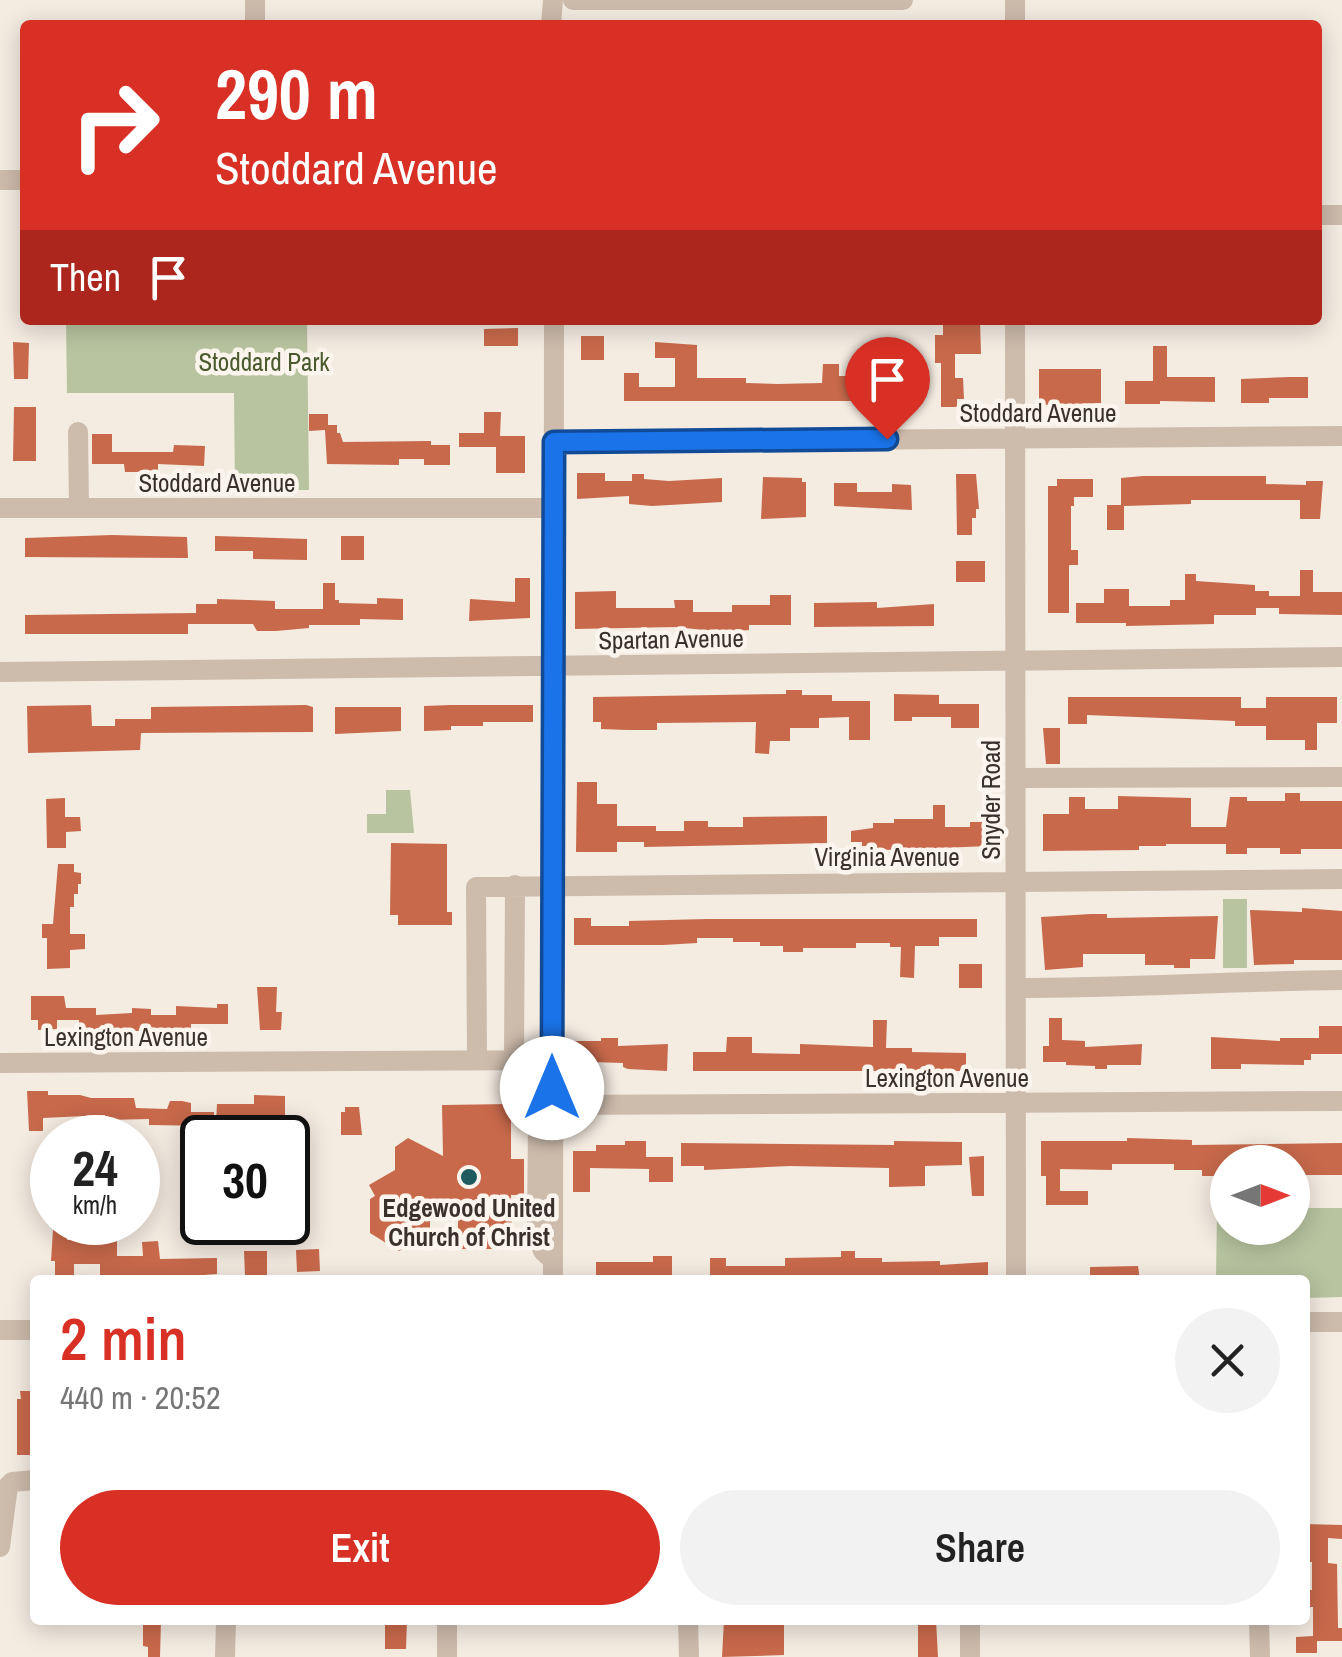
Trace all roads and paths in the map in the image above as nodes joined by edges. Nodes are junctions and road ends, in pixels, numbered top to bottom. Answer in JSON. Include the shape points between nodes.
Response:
{"nodes":[{"id":1,"x":573,"y":0,"type":"edge"},
{"id":2,"x":903,"y":0,"type":"edge"},
{"id":3,"x":554,"y":325,"type":"edge"},
{"id":4,"x":1014,"y":325,"type":"edge"},
{"id":5,"x":78,"y":432,"type":"dead end"},
{"id":6,"x":1342,"y":436,"type":"edge"},
{"id":7,"x":1015,"y":438,"type":"junction"},
{"id":8,"x":554,"y":442,"type":"junction"},
{"id":9,"x":0,"y":508,"type":"edge"},
{"id":10,"x":79,"y":508,"type":"junction"},
{"id":11,"x":554,"y":508,"type":"junction"},
{"id":12,"x":1342,"y":657,"type":"edge"},
{"id":13,"x":1015,"y":660,"type":"junction"},
{"id":14,"x":555,"y":664,"type":"junction"},
{"id":15,"x":0,"y":672,"type":"edge"},
{"id":16,"x":1016,"y":778,"type":"junction"},
{"id":17,"x":1342,"y":778,"type":"edge"},
{"id":18,"x":1342,"y":879,"type":"edge"},
{"id":19,"x":1016,"y":881,"type":"junction"},
{"id":20,"x":515,"y":885,"type":"junction"},
{"id":21,"x":552,"y":885,"type":"junction"},
{"id":22,"x":1342,"y":980,"type":"edge"},
{"id":23,"x":1016,"y":988,"type":"junction"},
{"id":24,"x":476,"y":1060,"type":"junction"},
{"id":25,"x":514,"y":1060,"type":"junction"},
{"id":26,"x":552,"y":1060,"type":"junction"},
{"id":27,"x":0,"y":1063,"type":"edge"},
{"id":28,"x":1342,"y":1101,"type":"edge"},
{"id":29,"x":1016,"y":1103,"type":"junction"},
{"id":30,"x":552,"y":1105,"type":"junction"},
{"id":31,"x":552,"y":1270,"type":"edge"},
{"id":32,"x":1016,"y":1275,"type":"edge"},
{"id":33,"x":1310,"y":1322,"type":"edge"},
{"id":34,"x":1342,"y":1322,"type":"edge"},
{"id":35,"x":0,"y":1330,"type":"edge"},
{"id":36,"x":30,"y":1330,"type":"edge"},
{"id":37,"x":30,"y":1480,"type":"edge"},
{"id":38,"x":0,"y":1547,"type":"edge"},
{"id":39,"x":226,"y":1625,"type":"edge"},
{"id":40,"x":447,"y":1625,"type":"edge"},
{"id":41,"x":688,"y":1625,"type":"edge"},
{"id":42,"x":970,"y":1625,"type":"edge"},
{"id":43,"x":1260,"y":1625,"type":"edge"},
{"id":44,"x":225,"y":1657,"type":"edge"},
{"id":45,"x":447,"y":1657,"type":"edge"},
{"id":46,"x":689,"y":1657,"type":"edge"},
{"id":47,"x":970,"y":1657,"type":"edge"},
{"id":48,"x":1260,"y":1657,"type":"edge"}],
"edges":[{"from":1,"to":2,"type":"street"},
{"from":3,"to":8,"type":"street"},
{"from":4,"to":7,"type":"street","name":"Snyder Road"},
{"from":5,"to":10,"type":"street"},
{"from":6,"to":7,"type":"street","name":"Stoddard Avenue"},
{"from":7,"to":8,"type":"street","name":"Stoddard Avenue"},
{"from":7,"to":13,"type":"street","name":"Snyder Road"},
{"from":8,"to":11,"type":"street"},
{"from":9,"to":10,"type":"street","name":"Stoddard Avenue"},
{"from":10,"to":11,"type":"street","name":"Stoddard Avenue"},
{"from":11,"to":14,"type":"street"},
{"from":12,"to":13,"type":"street","name":"Spartan Avenue"},
{"from":13,"to":14,"type":"street","name":"Spartan Avenue"},
{"from":13,"to":16,"type":"street","name":"Snyder Road"},
{"from":14,"to":15,"type":"street","name":"Spartan Avenue"},
{"from":14,"to":21,"type":"street"},
{"from":16,"to":17,"type":"street"},
{"from":16,"to":19,"type":"street","name":"Snyder Road"},
{"from":18,"to":19,"type":"street","name":"Virginia Avenue"},
{"from":19,"to":21,"type":"street","name":"Virginia Avenue"},
{"from":19,"to":23,"type":"street","name":"Snyder Road"},
{"from":20,"to":21,"type":"street","name":"Virginia Avenue"},
{"from":20,"to":24,"type":"street","name":"Virginia Avenue","via":[[476,887]]},
{"from":20,"to":25,"type":"street"},
{"from":21,"to":26,"type":"street"},
{"from":22,"to":23,"type":"street"},
{"from":23,"to":29,"type":"street","name":"Snyder Road"},
{"from":24,"to":25,"type":"street","name":"Lexington Avenue"},
{"from":24,"to":27,"type":"street","name":"Lexington Avenue"},
{"from":25,"to":26,"type":"street","name":"Lexington Avenue"},
{"from":26,"to":30,"type":"street"},
{"from":28,"to":29,"type":"street","name":"Lexington Avenue"},
{"from":29,"to":30,"type":"street","name":"Lexington Avenue"},
{"from":29,"to":32,"type":"street","name":"Snyder Road"},
{"from":30,"to":31,"type":"street"},
{"from":33,"to":34,"type":"street"},
{"from":35,"to":36,"type":"street"},
{"from":37,"to":38,"type":"street","via":[[8,1486]]},
{"from":39,"to":44,"type":"street"},
{"from":40,"to":45,"type":"street"},
{"from":41,"to":46,"type":"street"},
{"from":42,"to":47,"type":"street"},
{"from":43,"to":48,"type":"street"}]}
